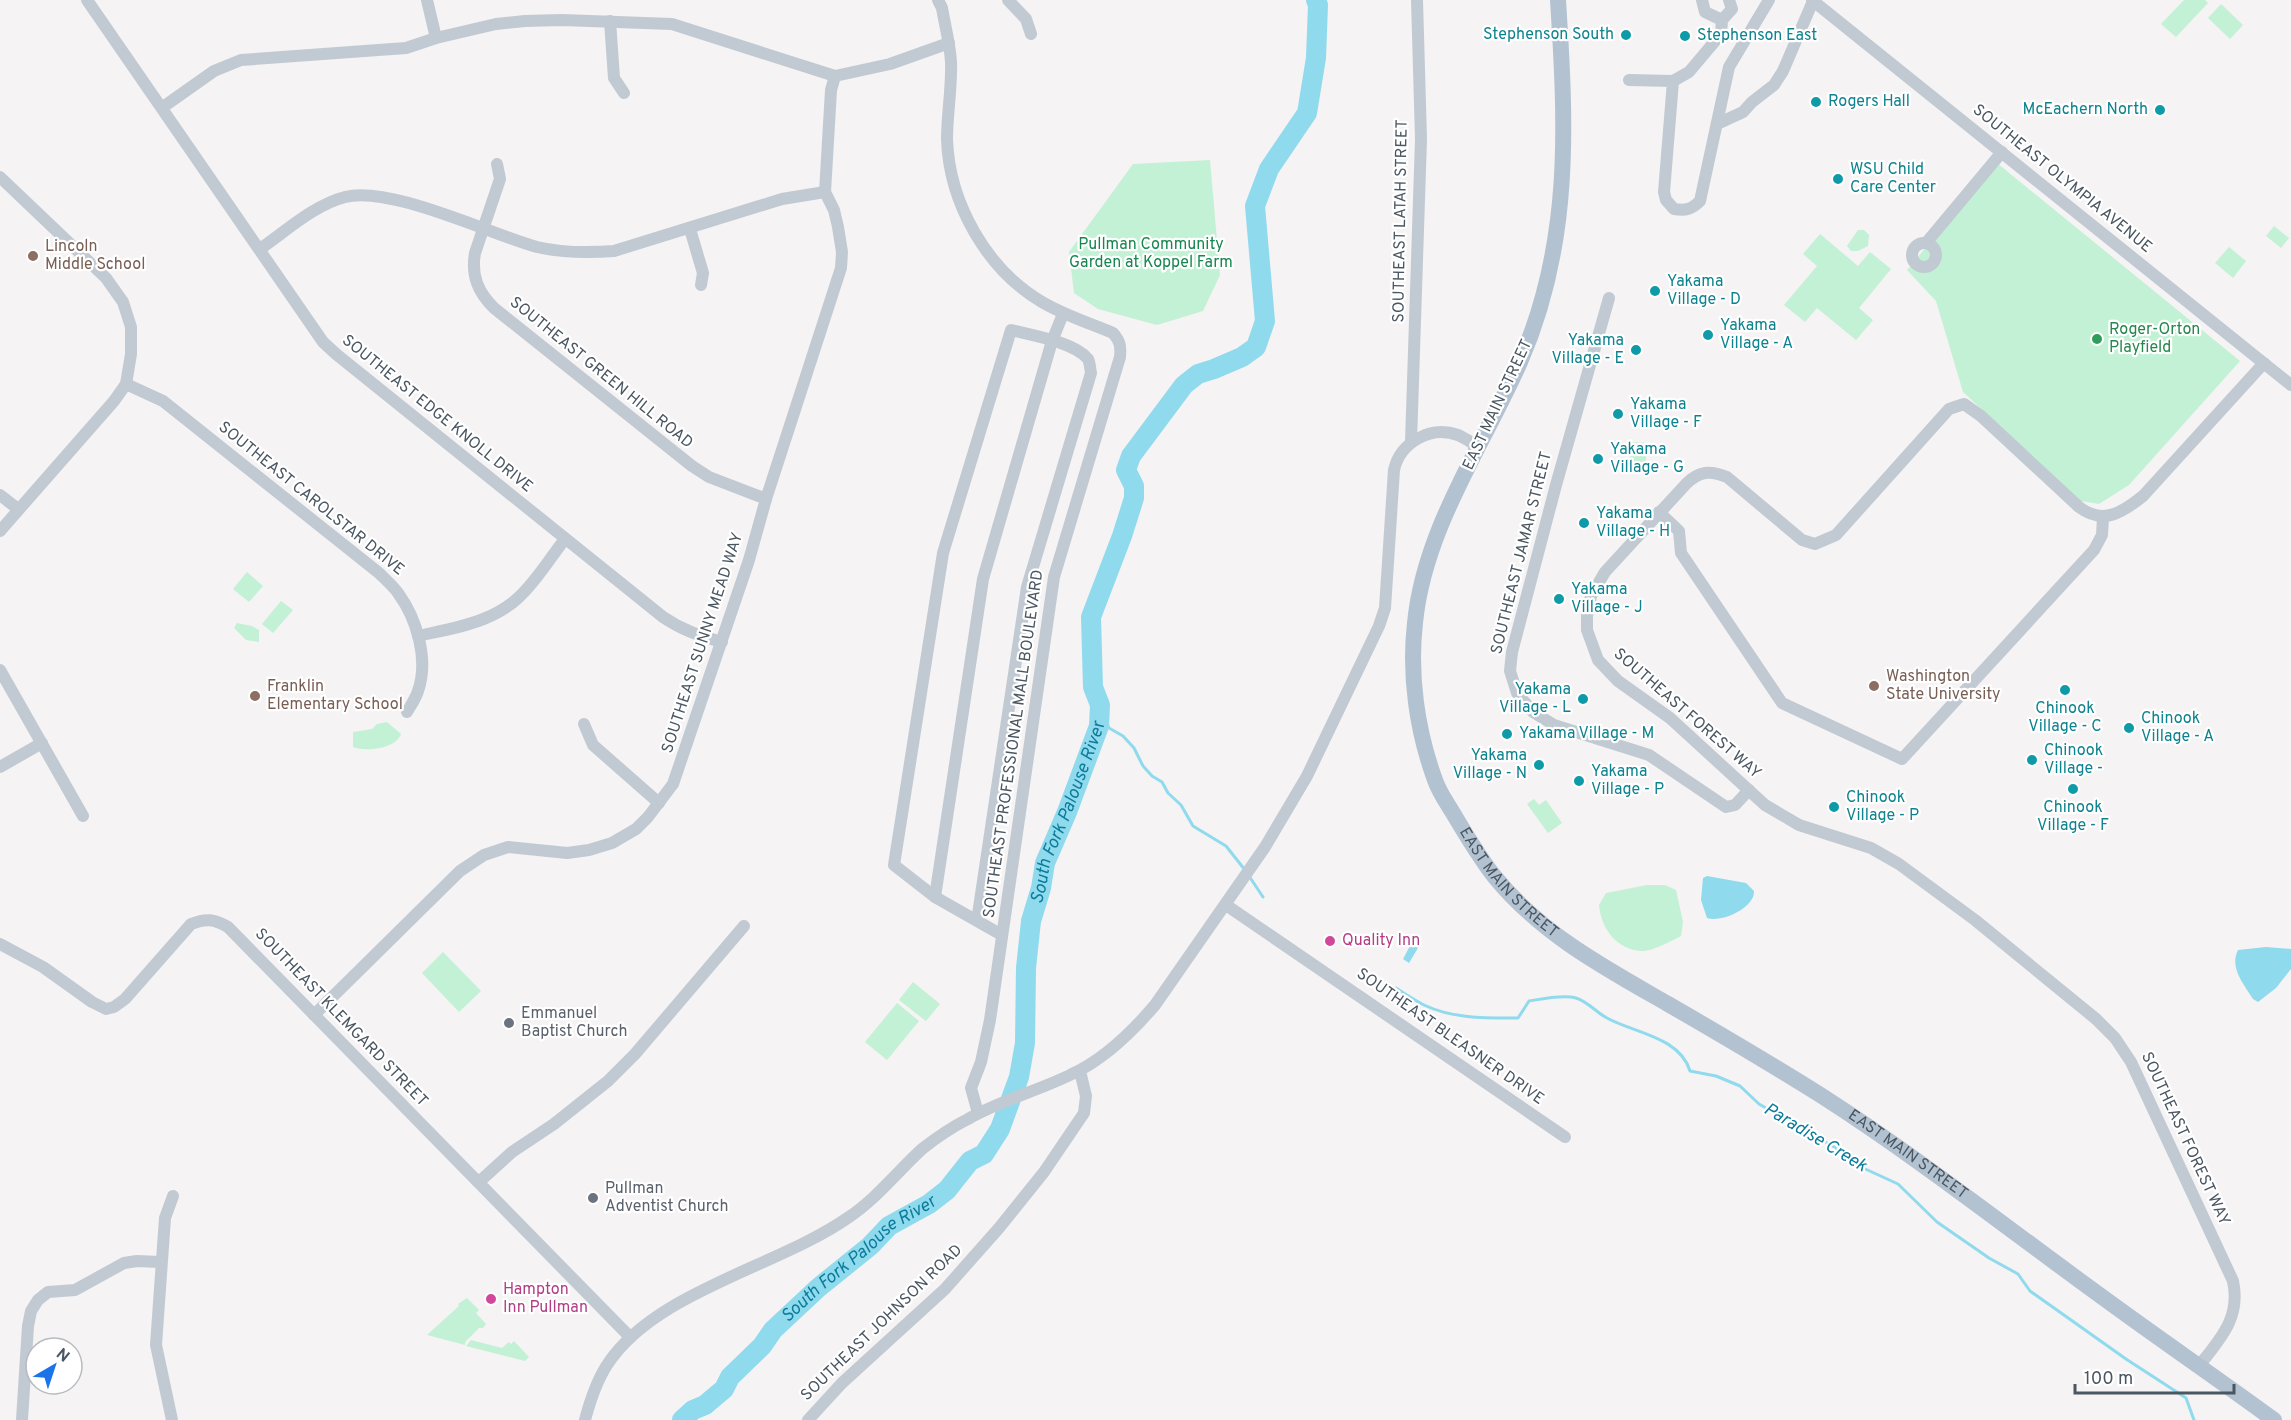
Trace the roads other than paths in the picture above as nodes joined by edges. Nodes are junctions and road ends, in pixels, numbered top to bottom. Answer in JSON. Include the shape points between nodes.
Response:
{"nodes":[{"id":1,"x":87,"y":0,"type":"edge"},
{"id":2,"x":427,"y":0,"type":"edge"},
{"id":3,"x":938,"y":0,"type":"edge"},
{"id":4,"x":1008,"y":0,"type":"edge"},
{"id":5,"x":1417,"y":0,"type":"edge"},
{"id":6,"x":1558,"y":0,"type":"edge"},
{"id":7,"x":1702,"y":0,"type":"edge"},
{"id":8,"x":1729,"y":0,"type":"edge"},
{"id":9,"x":1769,"y":0,"type":"edge"},
{"id":10,"x":1813,"y":0,"type":"edge"},
{"id":11,"x":1722,"y":20,"type":"junction"},
{"id":12,"x":610,"y":21,"type":"junction"},
{"id":13,"x":1031,"y":34,"type":"dead end"},
{"id":14,"x":436,"y":38,"type":"junction"},
{"id":15,"x":949,"y":43,"type":"junction"},
{"id":16,"x":835,"y":76,"type":"junction"},
{"id":17,"x":1629,"y":80,"type":"dead end"},
{"id":18,"x":1673,"y":81,"type":"junction"},
{"id":19,"x":624,"y":93,"type":"dead end"},
{"id":20,"x":1721,"y":102,"type":"junction"},
{"id":21,"x":163,"y":107,"type":"junction"},
{"id":22,"x":1737,"y":115,"type":"junction"},
{"id":23,"x":1717,"y":124,"type":"junction"},
{"id":24,"x":2002,"y":152,"type":"junction"},
{"id":25,"x":497,"y":164,"type":"dead end"},
{"id":26,"x":0,"y":177,"type":"edge"},
{"id":27,"x":825,"y":192,"type":"junction"},
{"id":28,"x":690,"y":229,"type":"junction"},
{"id":29,"x":484,"y":230,"type":"junction"},
{"id":30,"x":1926,"y":243,"type":"dead end"},
{"id":31,"x":260,"y":249,"type":"junction"},
{"id":32,"x":702,"y":285,"type":"dead end"},
{"id":33,"x":1609,"y":298,"type":"dead end"},
{"id":34,"x":1063,"y":314,"type":"junction"},
{"id":35,"x":1052,"y":341,"type":"junction"},
{"id":36,"x":2264,"y":363,"type":"junction"},
{"id":37,"x":126,"y":384,"type":"junction"},
{"id":38,"x":2291,"y":385,"type":"edge"},
{"id":39,"x":1411,"y":442,"type":"junction"},
{"id":40,"x":1479,"y":447,"type":"junction"},
{"id":41,"x":0,"y":495,"type":"edge"},
{"id":42,"x":766,"y":499,"type":"junction"},
{"id":43,"x":18,"y":510,"type":"junction"},
{"id":44,"x":1659,"y":512,"type":"junction"},
{"id":45,"x":2103,"y":517,"type":"junction"},
{"id":46,"x":0,"y":531,"type":"edge"},
{"id":47,"x":565,"y":539,"type":"junction"},
{"id":48,"x":418,"y":636,"type":"junction"},
{"id":49,"x":722,"y":642,"type":"junction"},
{"id":50,"x":0,"y":670,"type":"edge"},
{"id":51,"x":407,"y":712,"type":"dead end"},
{"id":52,"x":584,"y":724,"type":"dead end"},
{"id":53,"x":42,"y":743,"type":"junction"},
{"id":54,"x":0,"y":767,"type":"edge"},
{"id":55,"x":1749,"y":790,"type":"junction"},
{"id":56,"x":659,"y":803,"type":"junction"},
{"id":57,"x":83,"y":816,"type":"dead end"},
{"id":58,"x":935,"y":897,"type":"junction"},
{"id":59,"x":1226,"y":904,"type":"junction"},
{"id":60,"x":977,"y":921,"type":"junction"},
{"id":61,"x":744,"y":926,"type":"dead end"},
{"id":62,"x":1002,"y":935,"type":"junction"},
{"id":63,"x":0,"y":944,"type":"edge"},
{"id":64,"x":314,"y":1015,"type":"junction"},
{"id":65,"x":1080,"y":1071,"type":"junction"},
{"id":66,"x":984,"y":1111,"type":"junction"},
{"id":67,"x":1564,"y":1137,"type":"dead end"},
{"id":68,"x":479,"y":1182,"type":"junction"},
{"id":69,"x":173,"y":1196,"type":"dead end"},
{"id":70,"x":160,"y":1262,"type":"junction"},
{"id":71,"x":630,"y":1337,"type":"junction"},
{"id":72,"x":2199,"y":1366,"type":"junction"},
{"id":73,"x":22,"y":1420,"type":"edge"},
{"id":74,"x":172,"y":1420,"type":"edge"},
{"id":75,"x":585,"y":1420,"type":"edge"},
{"id":76,"x":808,"y":1420,"type":"edge"},
{"id":77,"x":2274,"y":1420,"type":"edge"}],
"edges":[{"from":1,"to":21,"type":"street","name":"SOUTHEAST EDGE KNOLL DRIVE"},
{"from":2,"to":14,"type":"street"},
{"from":3,"to":15,"type":"street","name":"SOUTHEAST PROFESSIONAL MALL BOULEVARD"},
{"from":4,"to":13,"type":"street","via":[[1026,19]]},
{"from":5,"to":39,"type":"street","name":"SOUTHEAST LATAH STREET","via":[[1421,139]]},
{"from":6,"to":40,"type":"main road","name":"EAST MAIN STREET","via":[[1563,73],[1563,182],[1558,236],[1547,286],[1522,359]]},
{"from":7,"to":11,"type":"street","via":[[1706,12]]},
{"from":8,"to":11,"type":"street","via":[[1732,9]]},
{"from":9,"to":20,"type":"street","via":[[1729,67]]},
{"from":10,"to":22,"type":"street","via":[[1784,71],[1774,85]]},
{"from":10,"to":24,"type":"street","name":"SOUTHEAST OLYMPIA AVENUE"},
{"from":11,"to":18,"type":"street","via":[[1721,34],[1689,72]]},
{"from":12,"to":14,"type":"street","via":[[516,22]]},
{"from":12,"to":16,"type":"street","via":[[672,24]]},
{"from":12,"to":19,"type":"street","via":[[614,78]]},
{"from":14,"to":21,"type":"street","via":[[406,48],[241,60],[214,71]]},
{"from":15,"to":16,"type":"street","via":[[890,64]]},
{"from":15,"to":34,"type":"street","name":"SOUTHEAST PROFESSIONAL MALL BOULEVARD","via":[[947,141],[963,209],[981,242],[1003,270],[1039,301]]},
{"from":16,"to":27,"type":"street","name":"SOUTHEAST SUNNY MEAD WAY"},
{"from":17,"to":18,"type":"street"},
{"from":18,"to":23,"type":"street","via":[[1664,192],[1674,209],[1689,209],[1700,201]]},
{"from":20,"to":22,"type":"street","via":[[1726,113]]},
{"from":20,"to":23,"type":"street"},
{"from":21,"to":31,"type":"street","name":"SOUTHEAST EDGE KNOLL DRIVE"},
{"from":22,"to":23,"type":"street"},
{"from":24,"to":30,"type":"street"},
{"from":24,"to":36,"type":"street","name":"SOUTHEAST OLYMPIA AVENUE"},
{"from":25,"to":29,"type":"street","name":"SOUTHEAST GREEN HILL ROAD","via":[[500,179]]},
{"from":26,"to":37,"type":"street","via":[[116,290],[130,327]]},
{"from":27,"to":28,"type":"street","via":[[782,199]]},
{"from":27,"to":42,"type":"street","name":"SOUTHEAST SUNNY MEAD WAY","via":[[838,227],[841,268]]},
{"from":28,"to":29,"type":"street","via":[[614,251],[591,252],[538,247]]},
{"from":28,"to":32,"type":"street","via":[[703,273]]},
{"from":29,"to":31,"type":"street","via":[[397,200],[347,196],[327,204]]},
{"from":29,"to":42,"type":"street","name":"SOUTHEAST GREEN HILL ROAD","via":[[475,253],[474,278],[481,295],[494,308],[692,466],[709,477]]},
{"from":31,"to":47,"type":"street","name":"SOUTHEAST EDGE KNOLL DRIVE","via":[[323,342]]},
{"from":33,"to":55,"type":"street","name":"SOUTHEAST JAMAR STREET","via":[[1553,495],[1510,671],[1517,693],[1533,712],[1554,725],[1649,755],[1726,807],[1735,805]]},
{"from":34,"to":35,"type":"street"},
{"from":34,"to":62,"type":"street","name":"SOUTHEAST PROFESSIONAL MALL BOULEVARD","via":[[1113,333],[1121,347],[1054,577]]},
{"from":35,"to":58,"type":"street","via":[[983,579]]},
{"from":35,"to":58,"type":"street","via":[[1011,330],[946,542],[894,865]]},
{"from":35,"to":60,"type":"street","via":[[1080,352],[1089,361],[1091,373],[1027,587]]},
{"from":36,"to":38,"type":"street","name":"SOUTHEAST OLYMPIA AVENUE"},
{"from":36,"to":45,"type":"street","via":[[2143,496],[2125,509]]},
{"from":37,"to":43,"type":"street"},
{"from":37,"to":48,"type":"street","name":"SOUTHEAST CAROLSTAR DRIVE","via":[[163,401],[379,573],[402,599]]},
{"from":39,"to":40,"type":"street","via":[[1427,434],[1442,433],[1457,435]]},
{"from":39,"to":59,"type":"street","via":[[1401,452],[1394,470],[1385,608],[1379,626],[1307,777]]},
{"from":40,"to":72,"type":"main road","name":"EAST MAIN STREET","via":[[1426,565],[1415,622],[1414,684],[1421,732],[1436,784],[1495,877],[1519,904],[1569,946],[1765,1060],[1863,1123]]},
{"from":41,"to":43,"type":"street"},
{"from":42,"to":49,"type":"street","name":"SOUTHEAST SUNNY MEAD WAY"},
{"from":43,"to":46,"type":"street"},
{"from":44,"to":45,"type":"street","name":"SOUTHEAST FOREST WAY","via":[[1693,477],[1714,472],[1727,477],[1803,540],[1825,542],[1836,535],[1949,409],[1964,404],[2079,507]]},
{"from":44,"to":45,"type":"street","via":[[1679,531],[1681,553],[1782,703],[1902,759],[2094,550],[2102,535]]},
{"from":44,"to":55,"type":"street","name":"SOUTHEAST FOREST WAY","via":[[1597,583],[1587,616],[1591,643],[1608,672],[1670,718]]},
{"from":47,"to":48,"type":"street","via":[[519,598],[498,613]]},
{"from":47,"to":49,"type":"street","name":"SOUTHEAST EDGE KNOLL DRIVE","via":[[679,628]]},
{"from":48,"to":51,"type":"street","name":"SOUTHEAST CAROLSTAR DRIVE","via":[[421,678]]},
{"from":49,"to":56,"type":"street","name":"SOUTHEAST SUNNY MEAD WAY","via":[[674,784]]},
{"from":50,"to":53,"type":"street"},
{"from":52,"to":56,"type":"street","via":[[593,745]]},
{"from":53,"to":54,"type":"street"},
{"from":53,"to":57,"type":"street"},
{"from":55,"to":72,"type":"street","name":"SOUTHEAST FOREST WAY","via":[[1765,805],[1799,825],[1871,848],[1915,875],[2082,1007],[2123,1049],[2233,1281],[2236,1300],[2231,1320]]},
{"from":56,"to":64,"type":"street","name":"SOUTHEAST SUNNY MEAD WAY","via":[[636,829],[589,850],[508,847],[484,855],[460,872]]},
{"from":58,"to":60,"type":"street"},
{"from":59,"to":65,"type":"street","via":[[1141,1022]]},
{"from":59,"to":67,"type":"street","name":"SOUTHEAST BLEASNER DRIVE"},
{"from":60,"to":62,"type":"street"},
{"from":61,"to":68,"type":"street","via":[[608,1081],[512,1152]]},
{"from":62,"to":66,"type":"street","name":"SOUTHEAST PROFESSIONAL MALL BOULEVARD","via":[[990,1020],[972,1088]]},
{"from":63,"to":64,"type":"street","name":"SOUTHEAST KLEMGARD STREET","via":[[62,978],[106,1009],[125,999],[191,924],[216,920],[228,927]]},
{"from":64,"to":68,"type":"street","name":"SOUTHEAST KLEMGARD STREET"},
{"from":65,"to":66,"type":"street"},
{"from":65,"to":76,"type":"street","name":"SOUTHEAST JOHNSON ROAD","via":[[1086,1096],[1084,1113],[1044,1172],[945,1288]]},
{"from":66,"to":71,"type":"street","via":[[924,1148],[848,1218],[685,1300]]},
{"from":68,"to":71,"type":"street","name":"SOUTHEAST KLEMGARD STREET"},
{"from":69,"to":70,"type":"street","via":[[165,1213]]},
{"from":70,"to":73,"type":"street","via":[[124,1263],[75,1290],[48,1292],[38,1300],[28,1326]]},
{"from":70,"to":74,"type":"street","via":[[156,1345]]},
{"from":71,"to":75,"type":"street","via":[[604,1371]]},
{"from":72,"to":77,"type":"main road","name":"EAST MAIN STREET"}]}
